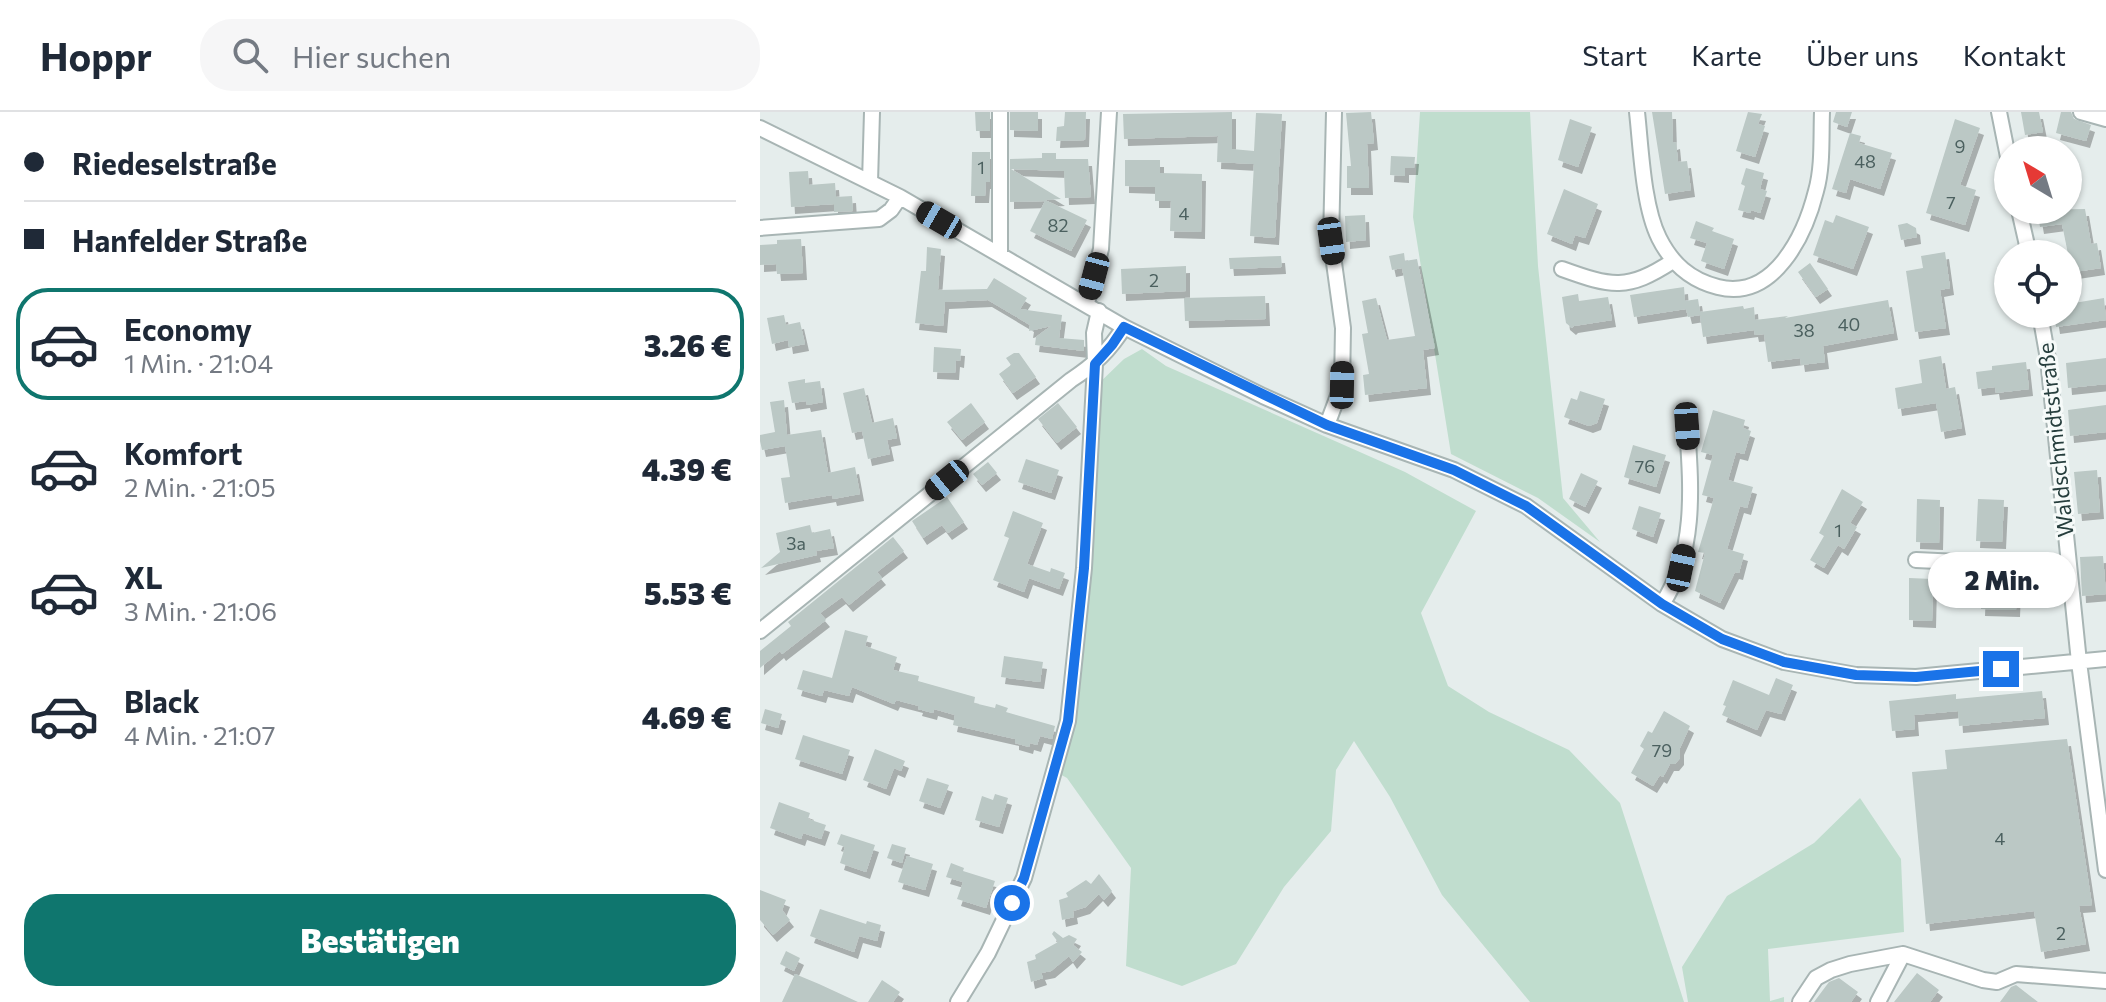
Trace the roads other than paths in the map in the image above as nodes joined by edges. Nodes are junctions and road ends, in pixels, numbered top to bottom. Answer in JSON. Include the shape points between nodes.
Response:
{"nodes":[{"id":1,"x":872,"y":112,"type":"edge"},
{"id":2,"x":1000,"y":112,"type":"edge"},
{"id":3,"x":1109,"y":112,"type":"edge"},
{"id":4,"x":1334,"y":112,"type":"edge"},
{"id":5,"x":1637,"y":112,"type":"edge"},
{"id":6,"x":1822,"y":112,"type":"edge"},
{"id":7,"x":1999,"y":112,"type":"edge"},
{"id":8,"x":2081,"y":112,"type":"edge"},
{"id":9,"x":2106,"y":119,"type":"edge"},
{"id":10,"x":760,"y":128,"type":"edge"},
{"id":11,"x":2004,"y":136,"type":"edge"},
{"id":12,"x":870,"y":182,"type":"junction"},
{"id":13,"x":900,"y":197,"type":"junction"},
{"id":14,"x":760,"y":228,"type":"edge"},
{"id":15,"x":1000,"y":255,"type":"junction"},
{"id":16,"x":1673,"y":261,"type":"junction"},
{"id":17,"x":1562,"y":269,"type":"dead end"},
{"id":18,"x":1093,"y":307,"type":"junction"},
{"id":19,"x":1124,"y":327,"type":"junction"},
{"id":20,"x":2042,"y":328,"type":"edge"},
{"id":21,"x":1095,"y":364,"type":"junction"},
{"id":22,"x":1327,"y":425,"type":"junction"},
{"id":23,"x":1687,"y":426,"type":"dead end"},
{"id":24,"x":1916,"y":560,"type":"dead end"},
{"id":25,"x":2069,"y":567,"type":"junction"},
{"id":26,"x":1662,"y":604,"type":"junction"},
{"id":27,"x":760,"y":631,"type":"edge"},
{"id":28,"x":2106,"y":659,"type":"edge"},
{"id":29,"x":2079,"y":662,"type":"junction"},
{"id":30,"x":2106,"y":870,"type":"edge"},
{"id":31,"x":1903,"y":954,"type":"junction"},
{"id":32,"x":2106,"y":981,"type":"edge"},
{"id":33,"x":958,"y":1002,"type":"edge"},
{"id":34,"x":1800,"y":1002,"type":"edge"},
{"id":35,"x":1878,"y":1002,"type":"edge"}],
"edges":[{"from":1,"to":12,"type":"street"},
{"from":2,"to":15,"type":"street"},
{"from":3,"to":18,"type":"street"},
{"from":4,"to":22,"type":"street","via":[[1331,241],[1343,328],[1342,385]]},
{"from":5,"to":16,"type":"street","via":[[1658,236]]},
{"from":6,"to":16,"type":"street","via":[[1817,189],[1790,256],[1748,287],[1726,289],[1688,276]]},
{"from":7,"to":11,"type":"street"},
{"from":8,"to":9,"type":"street"},
{"from":10,"to":12,"type":"street"},
{"from":12,"to":13,"type":"street"},
{"from":13,"to":14,"type":"street","via":[[879,219]]},
{"from":13,"to":15,"type":"street"},
{"from":15,"to":18,"type":"street"},
{"from":16,"to":17,"type":"street","via":[[1647,278],[1618,284]]},
{"from":18,"to":19,"type":"street"},
{"from":18,"to":21,"type":"street"},
{"from":19,"to":21,"type":"street"},
{"from":19,"to":22,"type":"street"},
{"from":20,"to":25,"type":"street","name":"Waldschmidtstraße"},
{"from":21,"to":27,"type":"street"},
{"from":21,"to":33,"type":"street","via":[[1084,568],[1068,721],[1024,878]]},
{"from":22,"to":26,"type":"street","via":[[1454,470],[1526,506]]},
{"from":23,"to":26,"type":"street","via":[[1692,490],[1686,540],[1681,568]]},
{"from":24,"to":25,"type":"street"},
{"from":25,"to":29,"type":"street","name":"Waldschmidtstraße"},
{"from":26,"to":29,"type":"street","via":[[1722,639],[1784,662],[1856,675],[1916,677]]},
{"from":28,"to":29,"type":"street"},
{"from":29,"to":30,"type":"street","name":"Waldschmidtstraße"},
{"from":31,"to":32,"type":"street","via":[[1997,982],[2016,974]]},
{"from":31,"to":34,"type":"street","via":[[1831,970],[1816,978]]},
{"from":31,"to":35,"type":"street"}]}
